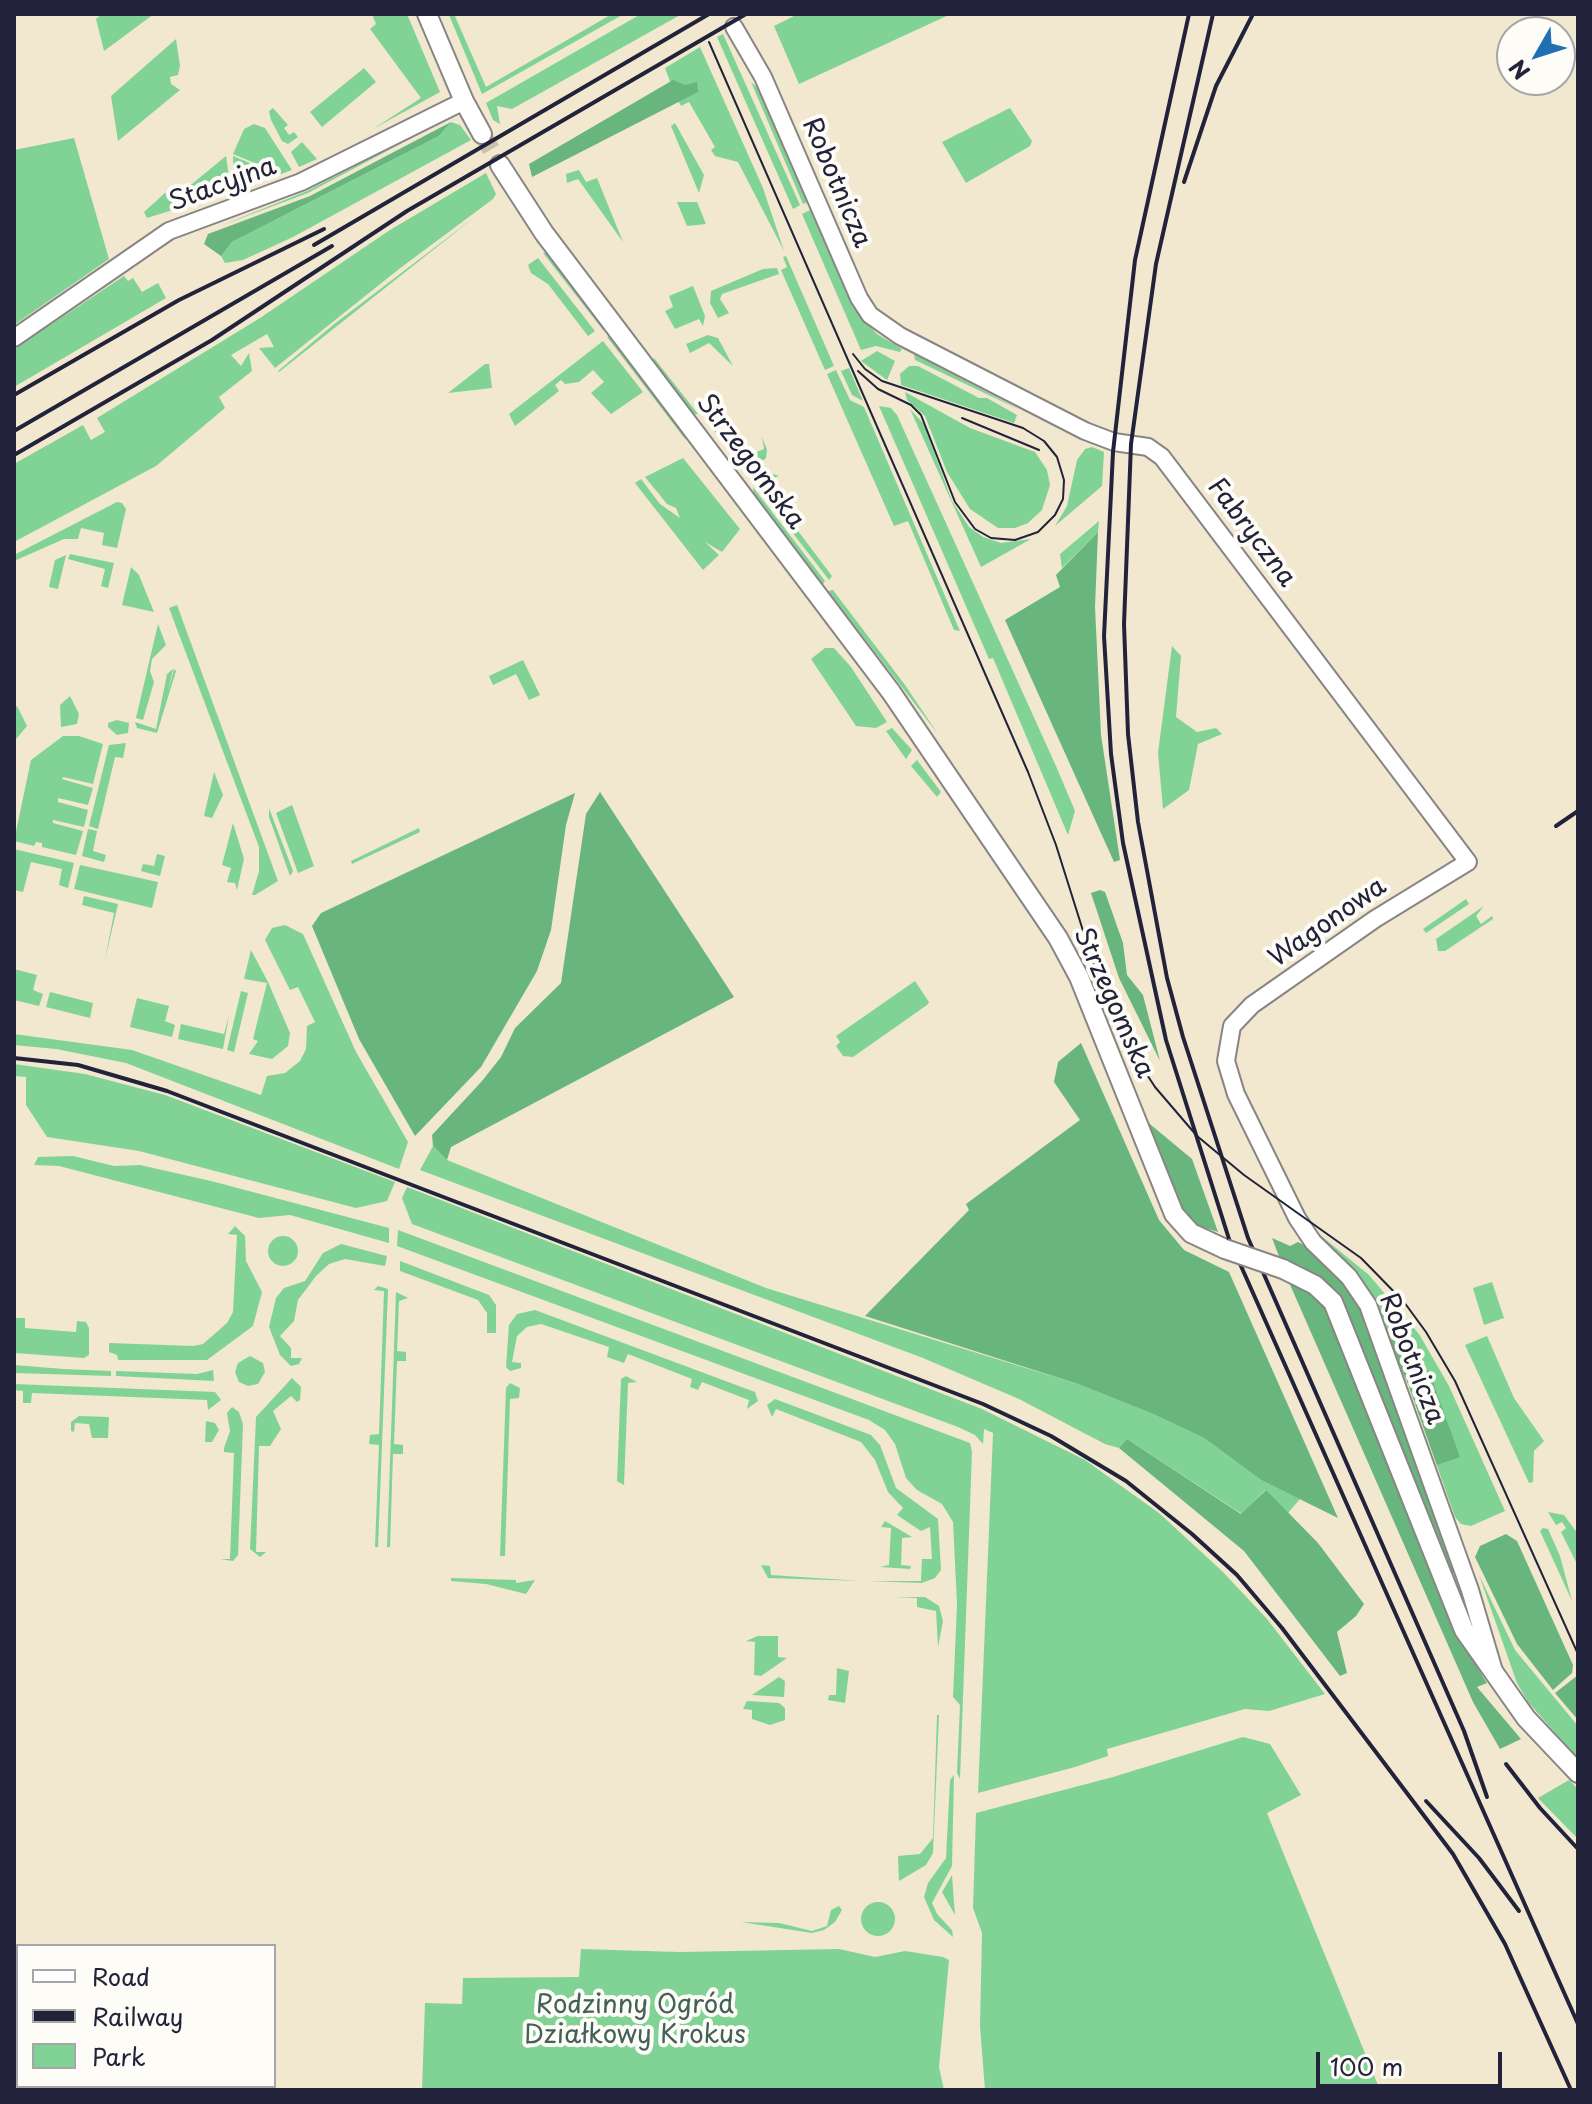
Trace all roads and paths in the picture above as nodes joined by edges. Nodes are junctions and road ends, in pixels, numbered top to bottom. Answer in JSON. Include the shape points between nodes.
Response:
{"nodes":[{"id":1,"x":427,"y":14,"type":"edge"},
{"id":2,"x":734,"y":27,"type":"dead end"},
{"id":3,"x":464,"y":101,"type":"junction"},
{"id":4,"x":482,"y":134,"type":"tunnel mouth"},
{"id":5,"x":500,"y":165,"type":"tunnel mouth"},
{"id":6,"x":14,"y":338,"type":"edge"},
{"id":7,"x":911,"y":341,"type":"joint"},
{"id":8,"x":1468,"y":862,"type":"joint"},
{"id":9,"x":1228,"y":1037,"type":"joint"},
{"id":10,"x":1496,"y":1676,"type":"junction"},
{"id":11,"x":1578,"y":1773,"type":"edge"}],
"edges":[{"from":1,"to":3,"type":"main road"},
{"from":2,"to":7,"type":"street","name":"Robotnicza","via":[[771,94],[862,304],[880,324]]},
{"from":3,"to":4,"type":"main road"},
{"from":3,"to":6,"type":"street","name":"Stacyjna","via":[[301,182],[169,231]]},
{"from":5,"to":10,"type":"main road","name":"Strzegomska","bridge":true,"via":[[544,233],[891,692],[1050,926],[1079,977],[1174,1214],[1195,1236],[1283,1269],[1315,1285],[1333,1302],[1464,1630]]},
{"from":7,"to":8,"type":"street","name":"Fabryczna","via":[[1085,431],[1148,447],[1162,457]]},
{"from":8,"to":9,"type":"street","name":"Wagonowa","via":[[1252,1005]]},
{"from":9,"to":10,"type":"street","name":"Robotnicza","via":[[1226,1061],[1236,1094],[1297,1218],[1368,1305]]},
{"from":10,"to":11,"type":"main road","name":"Strzegomska","via":[[1526,1718]]}]}
